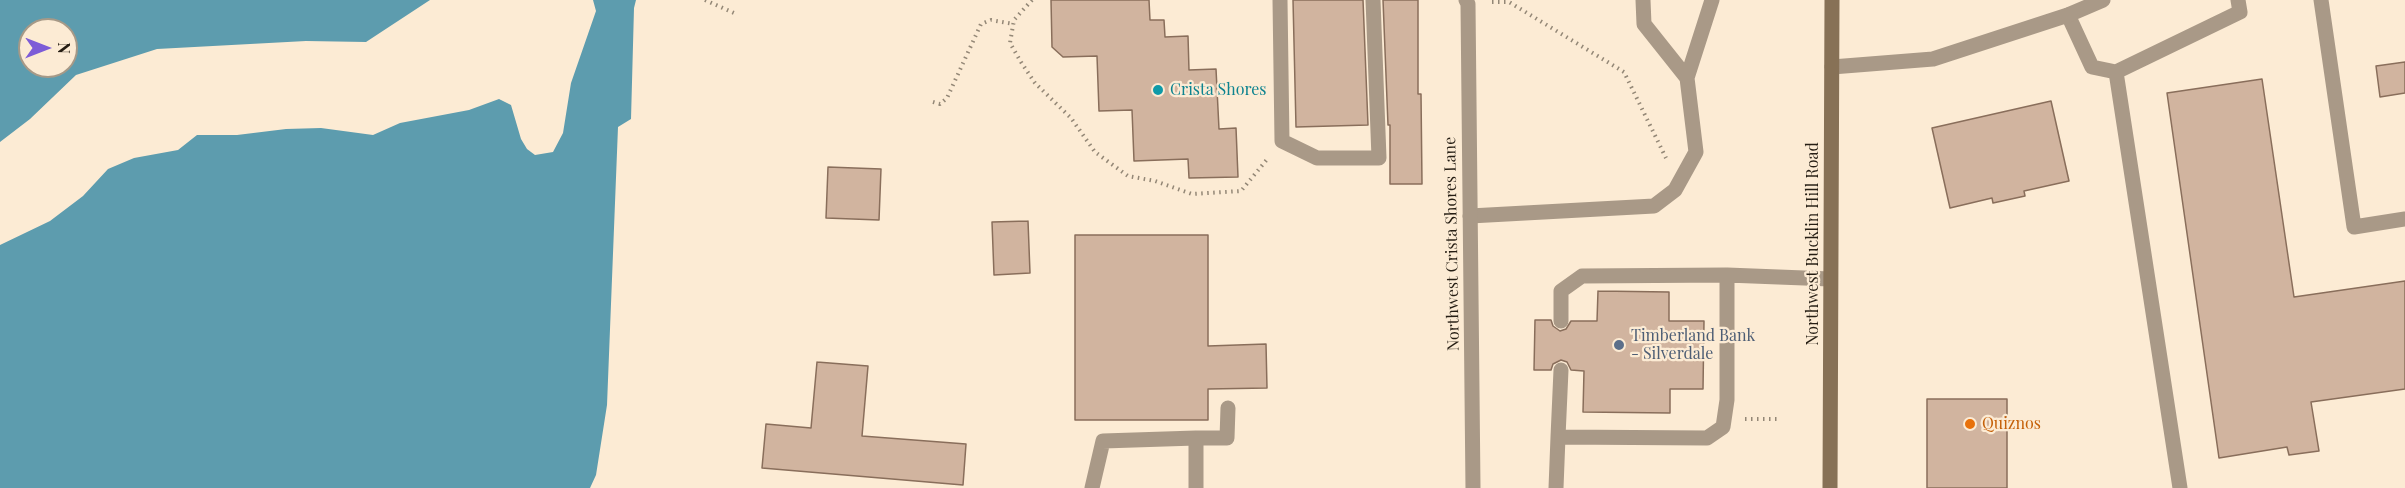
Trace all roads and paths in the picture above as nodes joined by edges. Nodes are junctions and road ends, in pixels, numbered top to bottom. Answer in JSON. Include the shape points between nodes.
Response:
{"nodes":[{"id":1,"x":705,"y":0,"type":"edge"},
{"id":2,"x":1032,"y":0,"type":"edge"},
{"id":3,"x":1280,"y":0,"type":"edge"},
{"id":4,"x":1373,"y":0,"type":"edge"},
{"id":5,"x":1466,"y":0,"type":"edge"},
{"id":6,"x":1489,"y":0,"type":"edge"},
{"id":7,"x":1643,"y":0,"type":"edge"},
{"id":8,"x":1712,"y":0,"type":"edge"},
{"id":9,"x":1832,"y":0,"type":"edge"},
{"id":10,"x":2103,"y":0,"type":"edge"},
{"id":11,"x":2238,"y":0,"type":"edge"},
{"id":12,"x":2321,"y":0,"type":"edge"},
{"id":13,"x":2074,"y":9,"type":"edge"},
{"id":14,"x":734,"y":13,"type":"dead end"},
{"id":15,"x":1014,"y":24,"type":"junction"},
{"id":16,"x":1832,"y":67,"type":"junction"},
{"id":17,"x":2116,"y":72,"type":"junction"},
{"id":18,"x":1687,"y":78,"type":"junction"},
{"id":19,"x":933,"y":102,"type":"dead end"},
{"id":20,"x":1282,"y":141,"type":"junction"},
{"id":21,"x":1684,"y":174,"type":"junction"},
{"id":22,"x":1470,"y":216,"type":"junction"},
{"id":23,"x":2405,"y":219,"type":"edge"},
{"id":24,"x":1727,"y":274,"type":"junction"},
{"id":25,"x":1830,"y":279,"type":"junction"},
{"id":26,"x":1561,"y":321,"type":"dead end"},
{"id":27,"x":1561,"y":370,"type":"dead end"},
{"id":28,"x":1228,"y":408,"type":"dead end"},
{"id":29,"x":1725,"y":419,"type":"junction"},
{"id":30,"x":1778,"y":419,"type":"dead end"},
{"id":31,"x":1558,"y":437,"type":"junction"},
{"id":32,"x":1196,"y":438,"type":"junction"},
{"id":33,"x":1092,"y":488,"type":"edge"},
{"id":34,"x":1196,"y":488,"type":"edge"},
{"id":35,"x":1473,"y":488,"type":"edge"},
{"id":36,"x":1556,"y":488,"type":"edge"},
{"id":37,"x":1830,"y":488,"type":"edge"},
{"id":38,"x":2180,"y":488,"type":"edge"}],
"edges":[{"from":1,"to":14,"type":"path"},
{"from":2,"to":15,"type":"path"},
{"from":3,"to":20,"type":"street"},
{"from":4,"to":20,"type":"street","via":[[1379,158],[1317,158]]},
{"from":5,"to":22,"type":"street","name":"Northwest Crista Shores Lane"},
{"from":6,"to":21,"type":"path","via":[[1509,2],[1624,72],[1669,165]]},
{"from":7,"to":18,"type":"street","via":[[1644,24]]},
{"from":8,"to":18,"type":"street"},
{"from":9,"to":16,"type":"main road","name":"Northwest Bucklin Hill Road"},
{"from":10,"to":13,"type":"street"},
{"from":11,"to":17,"type":"street","via":[[2240,12]]},
{"from":12,"to":23,"type":"street","via":[[2354,227]]},
{"from":13,"to":16,"type":"street","via":[[1933,59]]},
{"from":13,"to":17,"type":"street","via":[[2092,67]]},
{"from":15,"to":19,"type":"path","via":[[991,20],[981,24],[946,98],[940,104]]},
{"from":15,"to":20,"type":"path","via":[[1010,43],[1035,83],[1071,118],[1095,153],[1128,176],[1192,194],[1241,191]]},
{"from":16,"to":25,"type":"main road","name":"Northwest Bucklin Hill Road"},
{"from":17,"to":38,"type":"street"},
{"from":18,"to":21,"type":"street","via":[[1696,152]]},
{"from":21,"to":22,"type":"street","via":[[1675,190],[1654,206]]},
{"from":22,"to":35,"type":"street","name":"Northwest Crista Shores Lane"},
{"from":24,"to":25,"type":"street"},
{"from":24,"to":26,"type":"street","via":[[1582,276],[1561,291]]},
{"from":24,"to":29,"type":"street"},
{"from":25,"to":37,"type":"main road","name":"Northwest Bucklin Hill Road"},
{"from":27,"to":31,"type":"street"},
{"from":28,"to":32,"type":"street","via":[[1227,438]]},
{"from":29,"to":30,"type":"path"},
{"from":29,"to":31,"type":"street","via":[[1723,427],[1707,438]]},
{"from":31,"to":36,"type":"street"},
{"from":32,"to":33,"type":"street","via":[[1103,441]]},
{"from":32,"to":34,"type":"street"}]}
